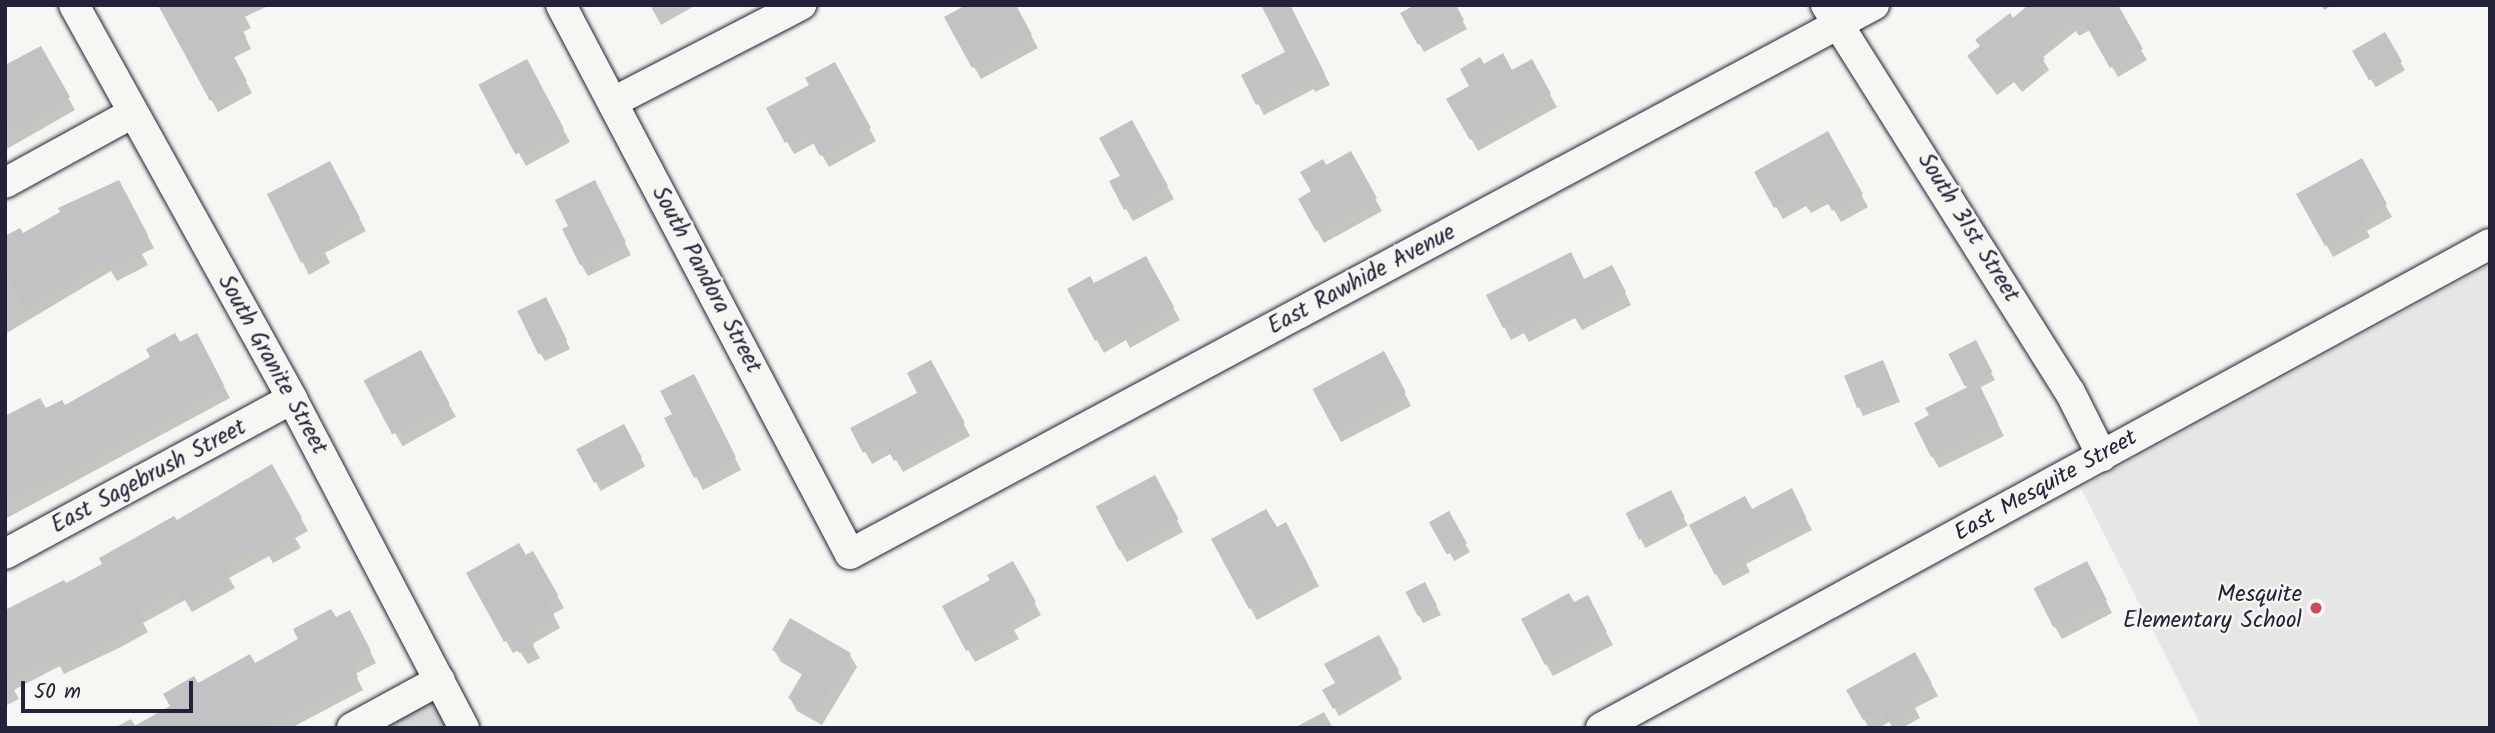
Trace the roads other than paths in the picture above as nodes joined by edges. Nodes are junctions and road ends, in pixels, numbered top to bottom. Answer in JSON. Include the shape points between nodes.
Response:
{"nodes":[{"id":1,"x":74,"y":5,"type":"edge"},
{"id":2,"x":561,"y":5,"type":"edge"},
{"id":3,"x":801,"y":5,"type":"edge"},
{"id":4,"x":1874,"y":5,"type":"edge"},
{"id":5,"x":1831,"y":15,"type":"edge"},
{"id":6,"x":613,"y":103,"type":"junction"},
{"id":7,"x":133,"y":113,"type":"junction"},
{"id":8,"x":5,"y":183,"type":"edge"},
{"id":9,"x":2490,"y":244,"type":"edge"},
{"id":10,"x":292,"y":400,"type":"junction"},
{"id":11,"x":2102,"y":456,"type":"junction"},
{"id":12,"x":5,"y":554,"type":"edge"},
{"id":13,"x":850,"y":554,"type":"joint"},
{"id":14,"x":440,"y":680,"type":"junction"},
{"id":15,"x":352,"y":728,"type":"edge"},
{"id":16,"x":464,"y":728,"type":"edge"},
{"id":17,"x":1601,"y":728,"type":"edge"}],
"edges":[{"from":1,"to":7,"type":"street","name":"South Granite Street"},
{"from":2,"to":6,"type":"street","name":"South Pandora Street"},
{"from":3,"to":6,"type":"street"},
{"from":4,"to":5,"type":"street","name":"East Rawhide Avenue"},
{"from":5,"to":11,"type":"street","name":"South 31st Street","via":[[2070,392]]},
{"from":5,"to":13,"type":"street","name":"East Rawhide Avenue"},
{"from":6,"to":13,"type":"street","name":"South Pandora Street"},
{"from":7,"to":8,"type":"street"},
{"from":7,"to":10,"type":"street","name":"South Granite Street"},
{"from":9,"to":11,"type":"street","name":"East Mesquite Street"},
{"from":10,"to":12,"type":"street","name":"East Sagebrush Street"},
{"from":10,"to":14,"type":"street","name":"South Granite Street"},
{"from":11,"to":17,"type":"street","name":"East Mesquite Street"},
{"from":14,"to":15,"type":"street"},
{"from":14,"to":16,"type":"street","name":"South Granite Street"}]}
